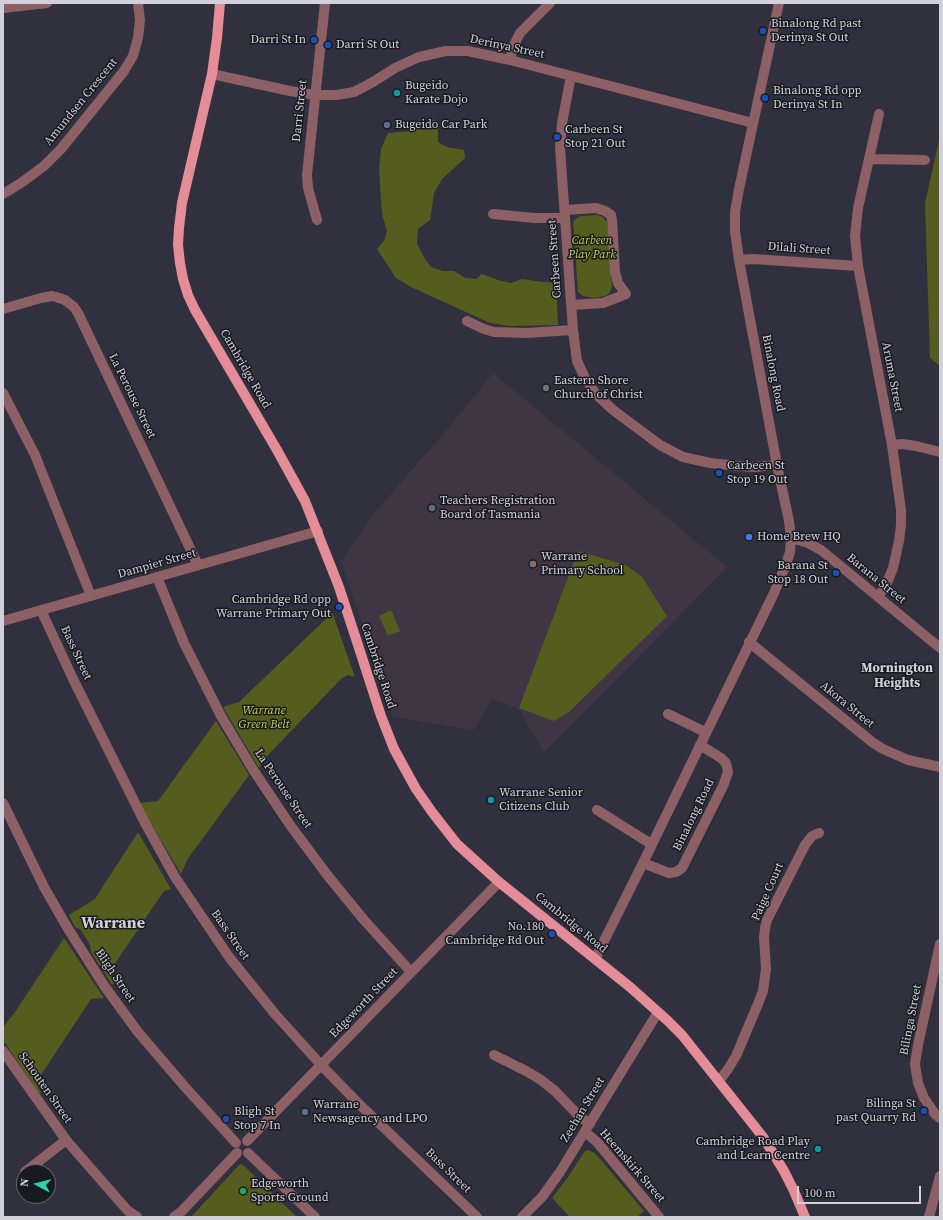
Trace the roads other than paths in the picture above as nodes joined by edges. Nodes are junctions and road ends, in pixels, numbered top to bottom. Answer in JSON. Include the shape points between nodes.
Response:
{"nodes":[{"id":1,"x":46,"y":3,"type":"edge"},
{"id":2,"x":138,"y":3,"type":"edge"},
{"id":3,"x":220,"y":3,"type":"edge"},
{"id":4,"x":325,"y":3,"type":"edge"},
{"id":5,"x":550,"y":3,"type":"edge"},
{"id":6,"x":779,"y":3,"type":"edge"},
{"id":7,"x":3,"y":8,"type":"edge"},
{"id":8,"x":510,"y":60,"type":"junction"},
{"id":9,"x":212,"y":74,"type":"junction"},
{"id":10,"x":571,"y":76,"type":"junction"},
{"id":11,"x":315,"y":95,"type":"junction"},
{"id":12,"x":879,"y":114,"type":"dead end"},
{"id":13,"x":753,"y":122,"type":"junction"},
{"id":14,"x":869,"y":159,"type":"junction"},
{"id":15,"x":925,"y":160,"type":"dead end"},
{"id":16,"x":3,"y":194,"type":"edge"},
{"id":17,"x":493,"y":214,"type":"dead end"},
{"id":18,"x":565,"y":214,"type":"junction"},
{"id":19,"x":317,"y":220,"type":"dead end"},
{"id":20,"x":739,"y":260,"type":"junction"},
{"id":21,"x":858,"y":266,"type":"junction"},
{"id":22,"x":572,"y":305,"type":"junction"},
{"id":23,"x":3,"y":309,"type":"edge"},
{"id":24,"x":470,"y":326,"type":"dead end"},
{"id":25,"x":573,"y":330,"type":"junction"},
{"id":26,"x":3,"y":392,"type":"edge"},
{"id":27,"x":892,"y":445,"type":"junction"},
{"id":28,"x":940,"y":452,"type":"edge"},
{"id":29,"x":777,"y":465,"type":"junction"},
{"id":30,"x":318,"y":531,"type":"junction"},
{"id":31,"x":791,"y":538,"type":"junction"},
{"id":32,"x":198,"y":565,"type":"junction"},
{"id":33,"x":157,"y":577,"type":"junction"},
{"id":34,"x":91,"y":596,"type":"junction"},
{"id":35,"x":878,"y":597,"type":"junction"},
{"id":36,"x":41,"y":610,"type":"junction"},
{"id":37,"x":3,"y":621,"type":"edge"},
{"id":38,"x":750,"y":642,"type":"junction"},
{"id":39,"x":940,"y":648,"type":"edge"},
{"id":40,"x":668,"y":714,"type":"dead end"},
{"id":41,"x":705,"y":732,"type":"junction"},
{"id":42,"x":700,"y":745,"type":"junction"},
{"id":43,"x":940,"y":768,"type":"edge"},
{"id":44,"x":3,"y":803,"type":"edge"},
{"id":45,"x":597,"y":810,"type":"dead end"},
{"id":46,"x":819,"y":833,"type":"dead end"},
{"id":47,"x":651,"y":844,"type":"junction"},
{"id":48,"x":643,"y":863,"type":"junction"},
{"id":49,"x":499,"y":882,"type":"junction"},
{"id":50,"x":940,"y":944,"type":"edge"},
{"id":51,"x":595,"y":959,"type":"junction"},
{"id":52,"x":411,"y":972,"type":"junction"},
{"id":53,"x":658,"y":1012,"type":"junction"},
{"id":54,"x":3,"y":1051,"type":"edge"},
{"id":55,"x":494,"y":1055,"type":"dead end"},
{"id":56,"x":322,"y":1066,"type":"junction"},
{"id":57,"x":719,"y":1081,"type":"junction"},
{"id":58,"x":940,"y":1118,"type":"edge"},
{"id":59,"x":587,"y":1128,"type":"junction"},
{"id":60,"x":66,"y":1140,"type":"junction"},
{"id":61,"x":247,"y":1141,"type":"junction"},
{"id":62,"x":236,"y":1143,"type":"junction"},
{"id":63,"x":237,"y":1153,"type":"junction"},
{"id":64,"x":248,"y":1153,"type":"junction"},
{"id":65,"x":35,"y":1164,"type":"edge"},
{"id":66,"x":940,"y":1176,"type":"edge"},
{"id":67,"x":137,"y":1217,"type":"edge"},
{"id":68,"x":174,"y":1217,"type":"edge"},
{"id":69,"x":315,"y":1217,"type":"edge"},
{"id":70,"x":477,"y":1217,"type":"edge"},
{"id":71,"x":522,"y":1217,"type":"edge"},
{"id":72,"x":659,"y":1217,"type":"edge"},
{"id":73,"x":805,"y":1217,"type":"edge"},
{"id":74,"x":929,"y":1217,"type":"edge"}],
"edges":[{"from":1,"to":7,"type":"street"},
{"from":2,"to":16,"type":"street","name":"Amundsen Crescent","via":[[138,38],[133,56],[124,71],[61,149],[38,170]]},
{"from":3,"to":9,"type":"main road","name":"Cambridge Road"},
{"from":4,"to":11,"type":"street","name":"Darri Street"},
{"from":5,"to":8,"type":"street","via":[[520,33]]},
{"from":6,"to":13,"type":"street","name":"Binalong Road"},
{"from":8,"to":10,"type":"street","name":"Derinya Street"},
{"from":8,"to":11,"type":"street","name":"Derinya Street","via":[[468,51],[437,52],[403,63],[354,92]]},
{"from":9,"to":11,"type":"street","name":"Derinya Street"},
{"from":9,"to":30,"type":"main road","name":"Cambridge Road","via":[[179,228],[178,245],[183,279],[195,310],[295,482]]},
{"from":10,"to":13,"type":"street","name":"Derinya Street"},
{"from":10,"to":18,"type":"street","name":"Carbeen Street","via":[[560,148]]},
{"from":11,"to":19,"type":"street","name":"Darri Street","via":[[307,175]]},
{"from":12,"to":14,"type":"street","name":"Aruma Street"},
{"from":13,"to":20,"type":"street","name":"Binalong Road","via":[[735,212]]},
{"from":14,"to":15,"type":"street"},
{"from":14,"to":21,"type":"street","name":"Aruma Street","via":[[856,221]]},
{"from":17,"to":18,"type":"street","via":[[535,218]]},
{"from":18,"to":22,"type":"street","name":"Carbeen Street"},
{"from":18,"to":22,"type":"street","name":"Carbeen Street","via":[[596,208],[611,216],[618,283],[626,294],[603,303]]},
{"from":20,"to":21,"type":"street","name":"Dilali Street"},
{"from":20,"to":29,"type":"street","name":"Binalong Road"},
{"from":21,"to":27,"type":"street","name":"Aruma Street"},
{"from":22,"to":25,"type":"street","name":"Carbeen Street"},
{"from":23,"to":32,"type":"street","name":"La Perouse Street","via":[[52,296],[65,300],[74,307]]},
{"from":24,"to":25,"type":"street","via":[[494,332]]},
{"from":25,"to":29,"type":"street","name":"Carbeen Street","via":[[577,361],[595,393],[613,410],[660,445],[683,457],[710,463],[738,466]]},
{"from":26,"to":34,"type":"street","via":[[35,455]]},
{"from":27,"to":28,"type":"street","via":[[916,446]]},
{"from":27,"to":35,"type":"street","name":"Aruma Street","via":[[901,525],[893,568]]},
{"from":29,"to":31,"type":"street","name":"Binalong Road"},
{"from":30,"to":32,"type":"street","name":"Dampier Street"},
{"from":30,"to":49,"type":"main road","name":"Cambridge Road","via":[[394,749],[416,789],[450,835]]},
{"from":31,"to":35,"type":"street","name":"Barana Street","via":[[821,550]]},
{"from":31,"to":38,"type":"street","name":"Binalong Road","via":[[786,564]]},
{"from":32,"to":33,"type":"street","name":"Dampier Street"},
{"from":33,"to":34,"type":"street","name":"Dampier Street"},
{"from":33,"to":52,"type":"street","name":"La Perouse Street","via":[[184,643],[221,716],[252,768],[328,876]]},
{"from":34,"to":36,"type":"street","name":"Dampier Street"},
{"from":35,"to":39,"type":"street","name":"Barana Street"},
{"from":36,"to":37,"type":"street","name":"Dampier Street"},
{"from":36,"to":56,"type":"street","name":"Bass Street","via":[[136,807],[175,877],[229,957],[275,1014]]},
{"from":38,"to":41,"type":"street","name":"Binalong Road"},
{"from":38,"to":43,"type":"street","name":"Akora Street","via":[[883,749],[908,760]]},
{"from":40,"to":41,"type":"street"},
{"from":41,"to":42,"type":"street","name":"Binalong Road"},
{"from":42,"to":47,"type":"street","name":"Binalong Road"},
{"from":42,"to":48,"type":"street","name":"Binalong Road","via":[[726,763],[728,772],[723,786],[682,868],[669,873]]},
{"from":44,"to":62,"type":"street","name":"Bligh Street","via":[[67,927],[119,1007],[185,1087]]},
{"from":45,"to":47,"type":"street"},
{"from":46,"to":57,"type":"street","name":"Paige Court","via":[[812,836],[805,845],[767,920],[763,991],[736,1056]]},
{"from":47,"to":48,"type":"street","name":"Binalong Road"},
{"from":48,"to":51,"type":"street","name":"Binalong Road"},
{"from":49,"to":51,"type":"main road","name":"Cambridge Road"},
{"from":49,"to":52,"type":"street","name":"Edgeworth Street"},
{"from":50,"to":58,"type":"street","name":"Bilinga Street","via":[[915,1064],[924,1098]]},
{"from":51,"to":53,"type":"main road","name":"Cambridge Road"},
{"from":52,"to":56,"type":"street","name":"Edgeworth Street"},
{"from":53,"to":57,"type":"main road","name":"Cambridge Road","via":[[682,1035]]},
{"from":53,"to":59,"type":"street","name":"Zeehan Street"},
{"from":54,"to":60,"type":"street","name":"Schouten Street"},
{"from":55,"to":59,"type":"street","name":"Heemskirk Street","via":[[541,1080],[555,1091]]},
{"from":56,"to":61,"type":"street","name":"Edgeworth Street"},
{"from":56,"to":70,"type":"street","name":"Bass Street"},
{"from":57,"to":73,"type":"main road","name":"Cambridge Road","via":[[775,1155]]},
{"from":59,"to":71,"type":"street","name":"Zeehan Street","via":[[560,1172]]},
{"from":59,"to":72,"type":"street","name":"Heemskirk Street"},
{"from":60,"to":65,"type":"street","name":"Schouten Street"},
{"from":60,"to":67,"type":"street","name":"Schouten Street","via":[[125,1207]]},
{"from":61,"to":62,"type":"street"},
{"from":61,"to":64,"type":"street","via":[[250,1147]]},
{"from":62,"to":63,"type":"street"},
{"from":63,"to":64,"type":"street","via":[[244,1156]]},
{"from":63,"to":68,"type":"street"},
{"from":64,"to":69,"type":"street"},
{"from":66,"to":74,"type":"street"}]}
